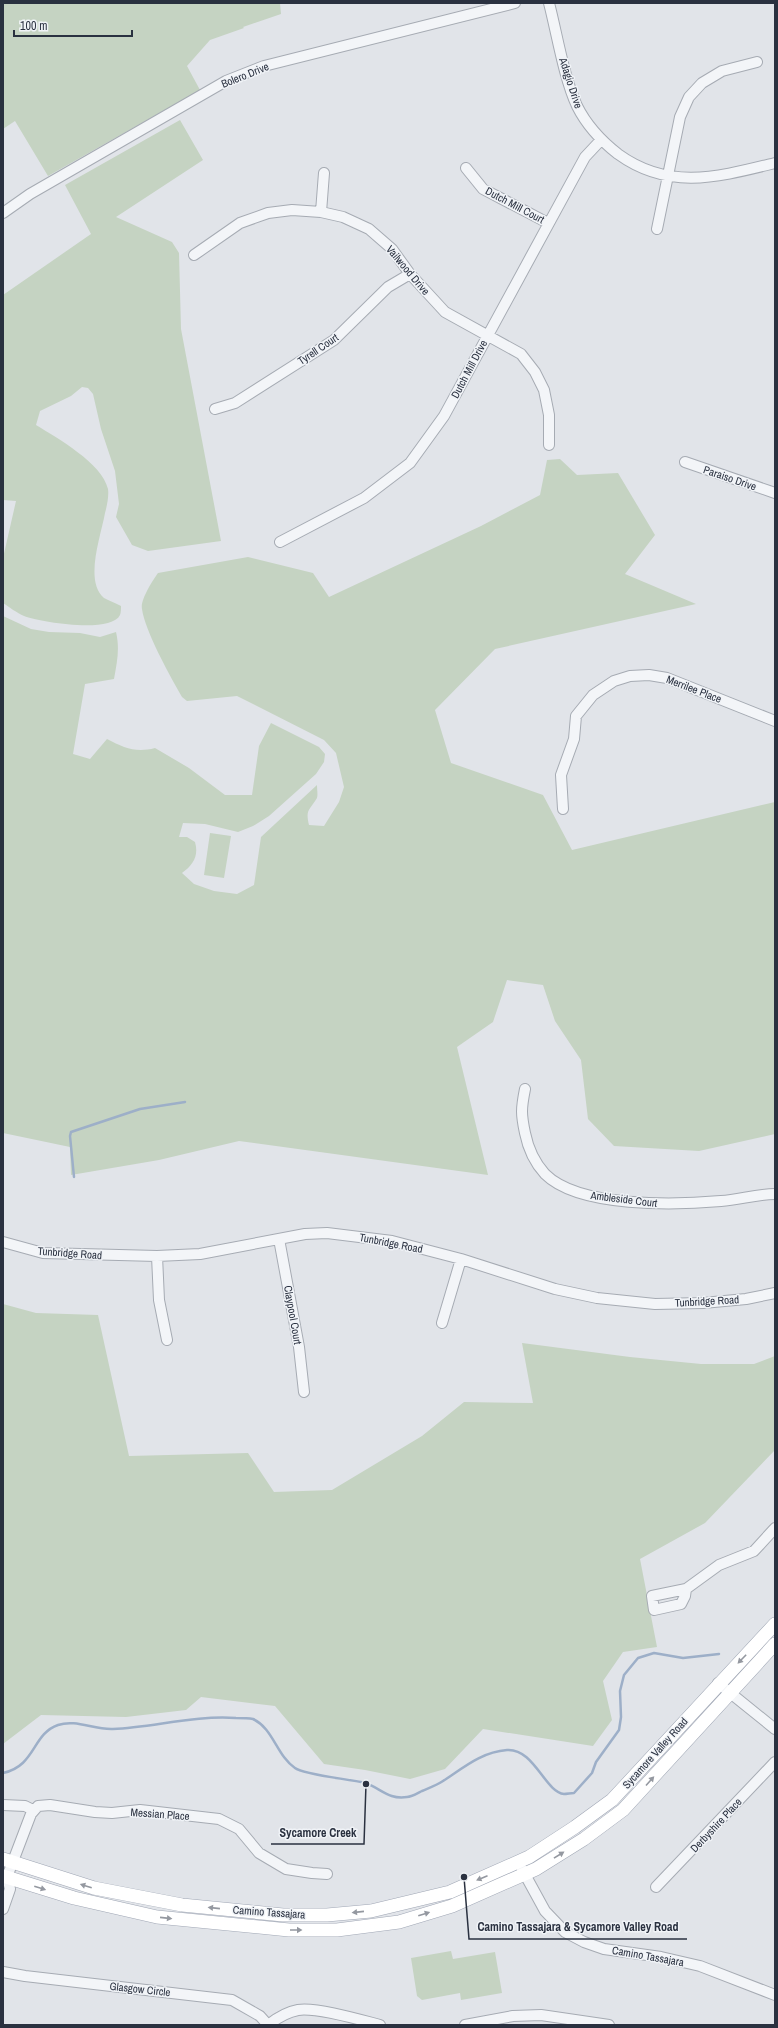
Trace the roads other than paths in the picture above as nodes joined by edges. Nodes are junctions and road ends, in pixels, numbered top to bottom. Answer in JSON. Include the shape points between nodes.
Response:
{"nodes":[{"id":1,"x":515,"y":3,"type":"edge"},
{"id":2,"x":549,"y":3,"type":"edge"},
{"id":3,"x":757,"y":62,"type":"dead end"},
{"id":4,"x":600,"y":141,"type":"junction"},
{"id":5,"x":774,"y":166,"type":"edge"},
{"id":6,"x":466,"y":168,"type":"dead end"},
{"id":7,"x":324,"y":173,"type":"dead end"},
{"id":8,"x":668,"y":177,"type":"junction"},
{"id":9,"x":321,"y":212,"type":"junction"},
{"id":10,"x":3,"y":213,"type":"edge"},
{"id":11,"x":548,"y":223,"type":"junction"},
{"id":12,"x":657,"y":229,"type":"dead end"},
{"id":13,"x":194,"y":255,"type":"dead end"},
{"id":14,"x":410,"y":274,"type":"junction"},
{"id":15,"x":487,"y":334,"type":"junction"},
{"id":16,"x":215,"y":409,"type":"dead end"},
{"id":17,"x":549,"y":445,"type":"dead end"},
{"id":18,"x":685,"y":462,"type":"dead end"},
{"id":19,"x":775,"y":493,"type":"edge"},
{"id":20,"x":280,"y":542,"type":"dead end"},
{"id":21,"x":775,"y":721,"type":"edge"},
{"id":22,"x":563,"y":809,"type":"dead end"},
{"id":23,"x":525,"y":1089,"type":"dead end"},
{"id":24,"x":775,"y":1194,"type":"edge"},
{"id":25,"x":279,"y":1239,"type":"junction"},
{"id":26,"x":3,"y":1242,"type":"edge"},
{"id":27,"x":157,"y":1256,"type":"junction"},
{"id":28,"x":462,"y":1259,"type":"junction"},
{"id":29,"x":775,"y":1293,"type":"edge"},
{"id":30,"x":442,"y":1323,"type":"dead end"},
{"id":31,"x":167,"y":1340,"type":"dead end"},
{"id":32,"x":304,"y":1392,"type":"dead end"},
{"id":33,"x":775,"y":1528,"type":"edge"},
{"id":34,"x":686,"y":1589,"type":"dead end"},
{"id":35,"x":775,"y":1624,"type":"edge"},
{"id":36,"x":775,"y":1644,"type":"edge"},
{"id":37,"x":718,"y":1684,"type":"junction"},
{"id":38,"x":730,"y":1693,"type":"junction"},
{"id":39,"x":775,"y":1729,"type":"edge"},
{"id":40,"x":775,"y":1762,"type":"edge"},
{"id":41,"x":3,"y":1805,"type":"edge"},
{"id":42,"x":33,"y":1810,"type":"junction"},
{"id":43,"x":7,"y":1861,"type":"edge"},
{"id":44,"x":518,"y":1862,"type":"junction"},
{"id":45,"x":327,"y":1874,"type":"dead end"},
{"id":46,"x":525,"y":1874,"type":"junction"},
{"id":47,"x":4,"y":1878,"type":"edge"},
{"id":48,"x":656,"y":1888,"type":"dead end"},
{"id":49,"x":3,"y":1909,"type":"edge"},
{"id":50,"x":3,"y":1972,"type":"edge"},
{"id":51,"x":775,"y":1995,"type":"edge"},
{"id":52,"x":268,"y":2025,"type":"edge"},
{"id":53,"x":380,"y":2025,"type":"edge"},
{"id":54,"x":465,"y":2025,"type":"edge"},
{"id":55,"x":609,"y":2025,"type":"edge"}],
"edges":[{"from":1,"to":10,"type":"street","name":"Bolero Drive","via":[[264,66],[226,82],[30,194]]},
{"from":2,"to":4,"type":"street","name":"Adagio Drive","via":[[576,105]]},
{"from":3,"to":8,"type":"street","via":[[722,70],[702,83],[689,97],[680,117]]},
{"from":4,"to":8,"type":"street","name":"Adagio Drive","via":[[645,170]]},
{"from":4,"to":11,"type":"street","name":"Dutch Mill Drive","via":[[585,157]]},
{"from":5,"to":8,"type":"street","name":"Adagio Drive","via":[[712,177]]},
{"from":6,"to":11,"type":"street","name":"Dutch Mill Court","via":[[484,189]]},
{"from":7,"to":9,"type":"street"},
{"from":8,"to":12,"type":"street"},
{"from":9,"to":13,"type":"street","name":"Vailwood Drive","via":[[292,210],[268,213],[247,220]]},
{"from":9,"to":14,"type":"street","name":"Vailwood Drive","via":[[343,217],[369,229],[392,249]]},
{"from":11,"to":15,"type":"street","name":"Dutch Mill Drive"},
{"from":14,"to":15,"type":"street","name":"Vailwood Drive","via":[[444,312]]},
{"from":14,"to":16,"type":"street","name":"Tyrell Court","via":[[383,291],[334,340],[235,403]]},
{"from":15,"to":17,"type":"street","name":"Vailwood Drive","via":[[521,354],[535,372],[544,390],[549,415]]},
{"from":15,"to":20,"type":"street","name":"Dutch Mill Drive","via":[[444,416],[410,463],[364,498]]},
{"from":18,"to":19,"type":"street","name":"Paraiso Drive"},
{"from":21,"to":22,"type":"street","name":"Merrilee Place","via":[[668,678],[630,676],[614,681],[593,695],[576,716],[574,739],[561,775]]},
{"from":23,"to":24,"type":"street","name":"Ambleside Court","via":[[520,1109],[527,1144],[536,1162],[546,1174],[566,1188],[588,1195],[626,1201],[677,1204]]},
{"from":25,"to":27,"type":"street","name":"Tunbridge Road","via":[[200,1254]]},
{"from":25,"to":28,"type":"street","name":"Tunbridge Road","via":[[327,1233],[392,1241]]},
{"from":25,"to":32,"type":"street","name":"Claypool Court","via":[[299,1347]]},
{"from":26,"to":27,"type":"street","name":"Tunbridge Road","via":[[43,1253]]},
{"from":27,"to":31,"type":"street","via":[[160,1300]]},
{"from":28,"to":29,"type":"street","name":"Tunbridge Road","via":[[547,1287],[597,1298],[655,1304],[704,1303]]},
{"from":28,"to":30,"type":"street"},
{"from":33,"to":34,"type":"street","via":[[754,1551],[719,1565]]},
{"from":35,"to":37,"type":"main road","name":"Sycamore Valley Road","one_way":true},
{"from":36,"to":38,"type":"main road","name":"Sycamore Valley Road"},
{"from":37,"to":38,"type":"street"},
{"from":37,"to":44,"type":"main road","name":"Sycamore Valley Road","via":[[612,1800],[575,1827]]},
{"from":38,"to":39,"type":"street"},
{"from":46,"to":38,"type":"main road","name":"Sycamore Valley Road","one_way":true,"via":[[584,1839],[623,1810]]},
{"from":40,"to":48,"type":"street","name":"Derbyshire Place"},
{"from":41,"to":42,"type":"street","via":[[25,1806]]},
{"from":42,"to":43,"type":"street"},
{"from":42,"to":45,"type":"street","name":"Messian Place","via":[[39,1806],[50,1805],[95,1812],[169,1812],[219,1820],[239,1829],[259,1853],[286,1869]]},
{"from":44,"to":43,"type":"main road","name":"Camino Tassajara","one_way":true,"via":[[450,1892],[412,1902],[327,1915],[290,1915],[182,1905],[94,1888]]},
{"from":43,"to":47,"type":"street"},
{"from":44,"to":46,"type":"street","name":"Camino Tassajara"},
{"from":47,"to":46,"type":"main road","name":"Camino Tassajara","one_way":true,"via":[[156,1917],[289,1930],[338,1930],[399,1922],[445,1908]]},
{"from":46,"to":51,"type":"street","name":"Camino Tassajara","via":[[545,1911],[565,1932],[584,1942],[604,1949],[661,1957],[700,1966]]},
{"from":47,"to":49,"type":"street","via":[[10,1889]]},
{"from":50,"to":52,"type":"street","name":"Glasgow Circle","via":[[232,2000],[260,2016]]},
{"from":52,"to":53,"type":"street","via":[[278,2017],[299,2010],[324,2012]]},
{"from":54,"to":55,"type":"street","via":[[513,2016],[541,2015]]}]}
